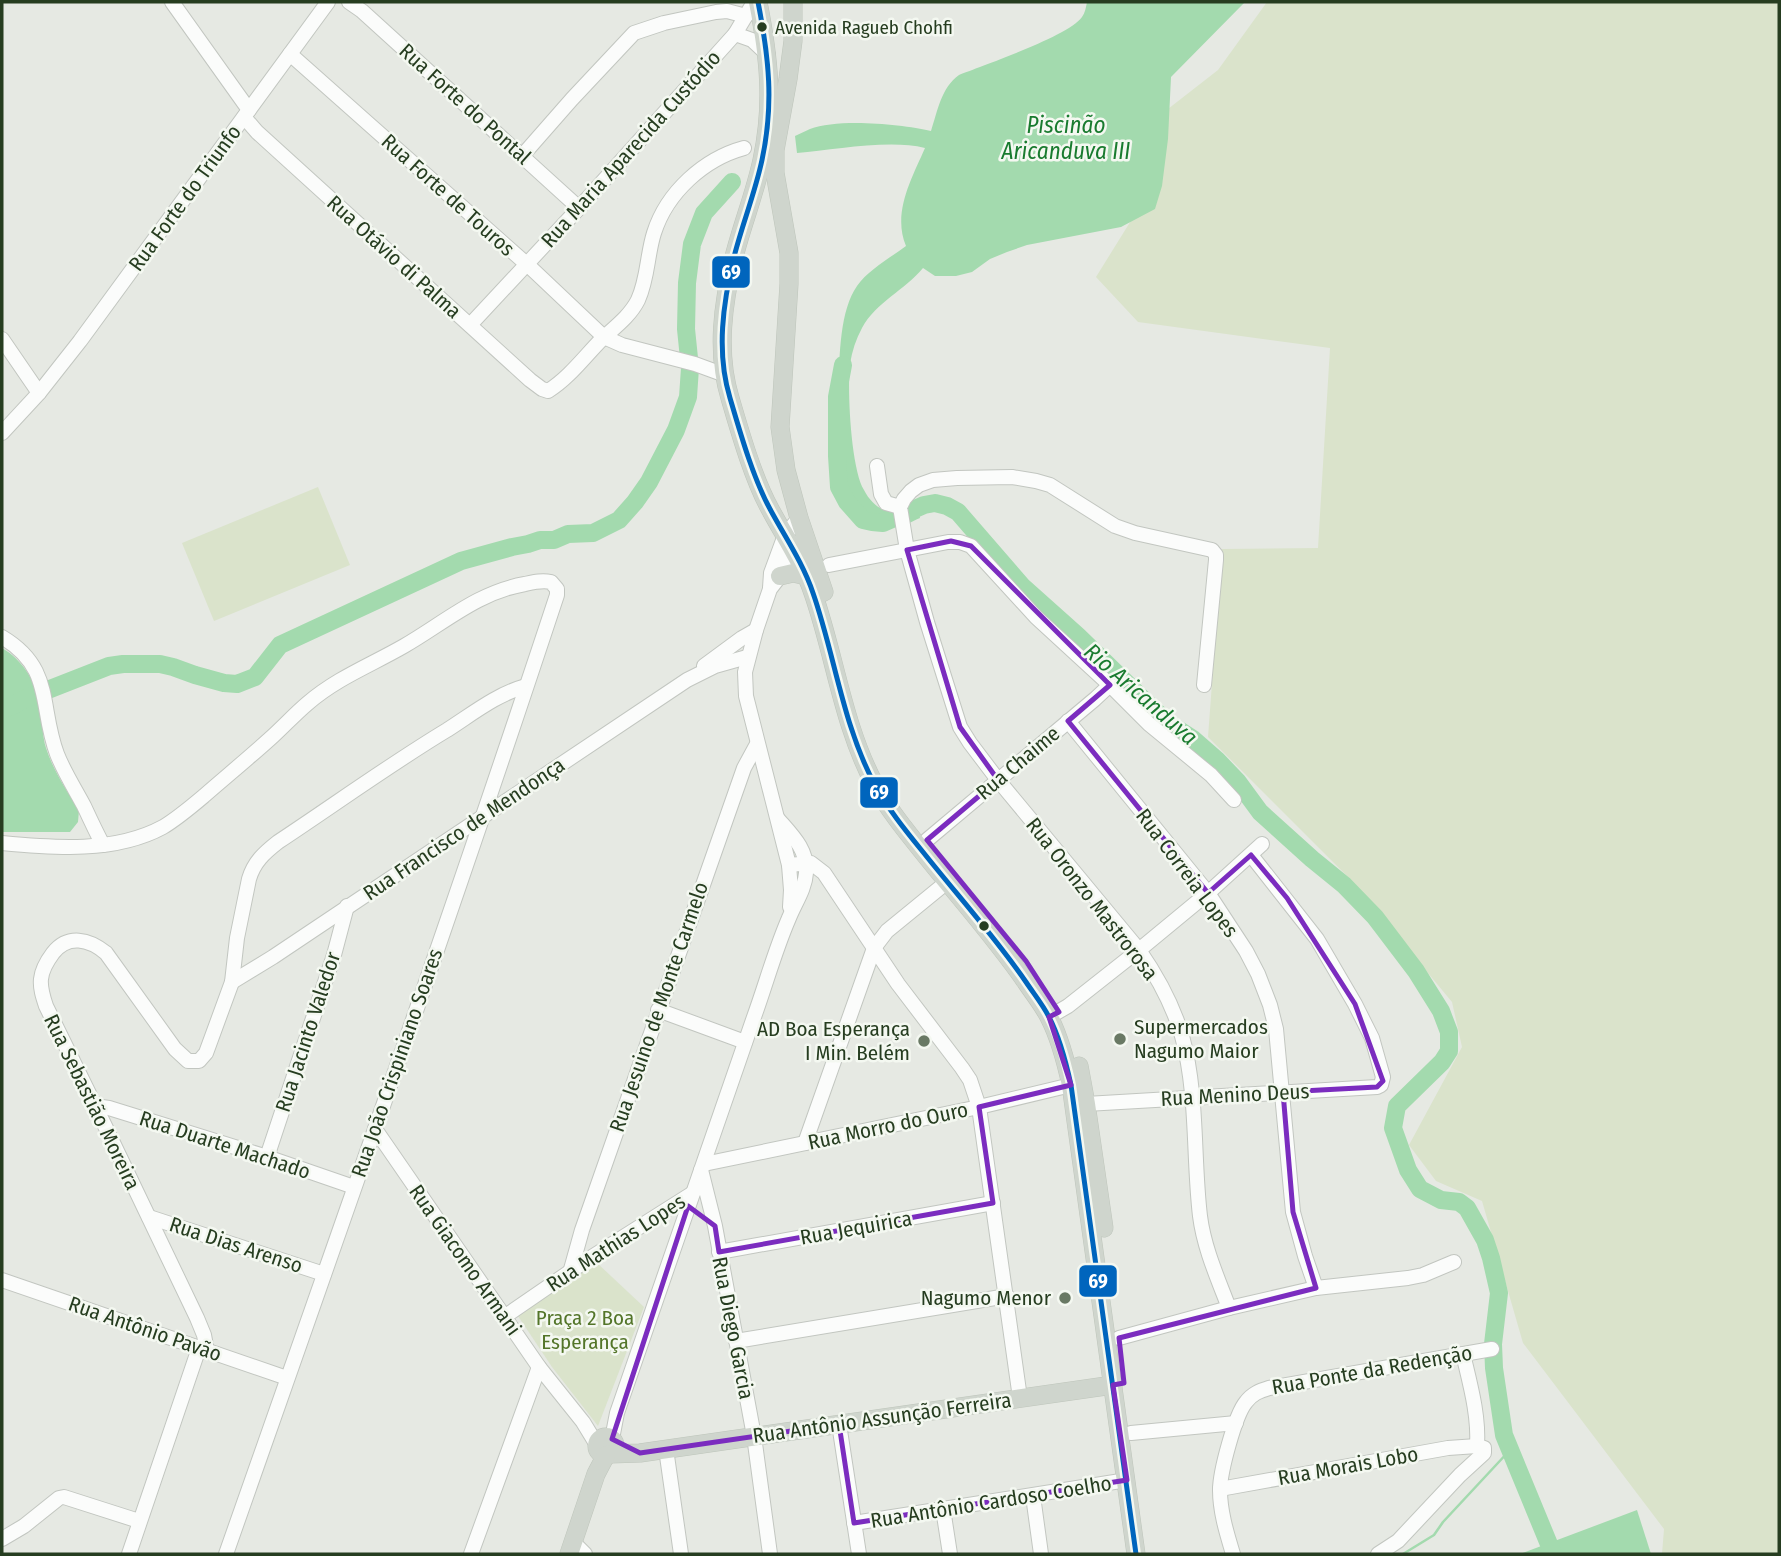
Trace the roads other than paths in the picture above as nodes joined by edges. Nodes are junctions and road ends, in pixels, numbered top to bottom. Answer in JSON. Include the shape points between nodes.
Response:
{"nodes":[{"id":1,"x":172,"y":2,"type":"edge"},
{"id":2,"x":328,"y":2,"type":"edge"},
{"id":3,"x":349,"y":2,"type":"edge"},
{"id":4,"x":793,"y":5,"type":"edge"},
{"id":5,"x":755,"y":8,"type":"edge"},
{"id":6,"x":735,"y":34,"type":"junction"},
{"id":7,"x":290,"y":54,"type":"junction"},
{"id":8,"x":768,"y":55,"type":"junction"},
{"id":9,"x":246,"y":114,"type":"junction"},
{"id":10,"x":744,"y":148,"type":"dead end"},
{"id":11,"x":522,"y":156,"type":"junction"},
{"id":12,"x":579,"y":208,"type":"junction"},
{"id":13,"x":526,"y":265,"type":"junction"},
{"id":14,"x":470,"y":325,"type":"junction"},
{"id":15,"x":604,"y":337,"type":"junction"},
{"id":16,"x":2,"y":339,"type":"edge"},
{"id":17,"x":725,"y":374,"type":"junction"},
{"id":18,"x":39,"y":393,"type":"junction"},
{"id":19,"x":2,"y":433,"type":"edge"},
{"id":20,"x":877,"y":466,"type":"dead end"},
{"id":21,"x":900,"y":511,"type":"junction"},
{"id":22,"x":794,"y":540,"type":"junction"},
{"id":23,"x":907,"y":550,"type":"junction"},
{"id":24,"x":829,"y":565,"type":"dead end"},
{"id":25,"x":807,"y":576,"type":"junction"},
{"id":26,"x":775,"y":582,"type":"junction"},
{"id":27,"x":756,"y":630,"type":"junction"},
{"id":28,"x":2,"y":637,"type":"edge"},
{"id":29,"x":747,"y":657,"type":"junction"},
{"id":30,"x":696,"y":675,"type":"junction"},
{"id":31,"x":1110,"y":685,"type":"junction"},
{"id":32,"x":1204,"y":685,"type":"dead end"},
{"id":33,"x":526,"y":686,"type":"junction"},
{"id":34,"x":1068,"y":721,"type":"junction"},
{"id":35,"x":757,"y":744,"type":"junction"},
{"id":36,"x":998,"y":780,"type":"junction"},
{"id":37,"x":1234,"y":800,"type":"dead end"},
{"id":38,"x":481,"y":818,"type":"junction"},
{"id":39,"x":778,"y":819,"type":"junction"},
{"id":40,"x":927,"y":840,"type":"junction"},
{"id":41,"x":2,"y":843,"type":"edge"},
{"id":42,"x":1262,"y":844,"type":"dead end"},
{"id":43,"x":103,"y":845,"type":"junction"},
{"id":44,"x":1251,"y":855,"type":"junction"},
{"id":45,"x":806,"y":863,"type":"junction"},
{"id":46,"x":789,"y":865,"type":"junction"},
{"id":47,"x":947,"y":882,"type":"junction"},
{"id":48,"x":1208,"y":893,"type":"junction"},
{"id":49,"x":347,"y":906,"type":"junction"},
{"id":50,"x":789,"y":919,"type":"junction"},
{"id":51,"x":874,"y":948,"type":"junction"},
{"id":52,"x":1139,"y":950,"type":"junction"},
{"id":53,"x":232,"y":982,"type":"junction"},
{"id":54,"x":657,"y":1010,"type":"junction"},
{"id":55,"x":1054,"y":1015,"type":"junction"},
{"id":56,"x":745,"y":1042,"type":"junction"},
{"id":57,"x":1071,"y":1085,"type":"junction"},
{"id":58,"x":1283,"y":1092,"type":"junction"},
{"id":59,"x":1192,"y":1097,"type":"junction"},
{"id":60,"x":1087,"y":1104,"type":"junction"},
{"id":61,"x":95,"y":1106,"type":"junction"},
{"id":62,"x":979,"y":1107,"type":"junction"},
{"id":63,"x":375,"y":1129,"type":"junction"},
{"id":64,"x":805,"y":1143,"type":"junction"},
{"id":65,"x":267,"y":1157,"type":"junction"},
{"id":66,"x":702,"y":1167,"type":"junction"},
{"id":67,"x":354,"y":1187,"type":"junction"},
{"id":68,"x":691,"y":1200,"type":"junction"},
{"id":69,"x":993,"y":1203,"type":"junction"},
{"id":70,"x":149,"y":1217,"type":"junction"},
{"id":71,"x":715,"y":1226,"type":"junction"},
{"id":72,"x":719,"y":1252,"type":"junction"},
{"id":73,"x":1454,"y":1262,"type":"dead end"},
{"id":74,"x":570,"y":1273,"type":"junction"},
{"id":75,"x":324,"y":1274,"type":"junction"},
{"id":76,"x":2,"y":1280,"type":"edge"},
{"id":77,"x":1316,"y":1288,"type":"junction"},
{"id":78,"x":1007,"y":1296,"type":"junction"},
{"id":79,"x":1229,"y":1308,"type":"junction"},
{"id":80,"x":504,"y":1317,"type":"junction"},
{"id":81,"x":1119,"y":1338,"type":"junction"},
{"id":82,"x":736,"y":1341,"type":"junction"},
{"id":83,"x":1492,"y":1349,"type":"dead end"},
{"id":84,"x":203,"y":1350,"type":"junction"},
{"id":85,"x":1463,"y":1354,"type":"junction"},
{"id":86,"x":539,"y":1367,"type":"junction"},
{"id":87,"x":287,"y":1378,"type":"junction"},
{"id":88,"x":1119,"y":1384,"type":"junction"},
{"id":89,"x":1020,"y":1398,"type":"junction"},
{"id":90,"x":1236,"y":1423,"type":"junction"},
{"id":91,"x":839,"y":1424,"type":"junction"},
{"id":92,"x":1131,"y":1433,"type":"junction"},
{"id":93,"x":754,"y":1436,"type":"junction"},
{"id":94,"x":605,"y":1446,"type":"junction"},
{"id":95,"x":1477,"y":1446,"type":"junction"},
{"id":96,"x":1448,"y":1448,"type":"junction"},
{"id":97,"x":666,"y":1449,"type":"junction"},
{"id":98,"x":1460,"y":1475,"type":"junction"},
{"id":99,"x":1127,"y":1480,"type":"junction"},
{"id":100,"x":1220,"y":1489,"type":"junction"},
{"id":101,"x":1032,"y":1496,"type":"junction"},
{"id":102,"x":943,"y":1509,"type":"junction"},
{"id":103,"x":139,"y":1521,"type":"junction"},
{"id":104,"x":855,"y":1522,"type":"junction"},
{"id":105,"x":2,"y":1539,"type":"edge"},
{"id":106,"x":576,"y":1550,"type":"edge"},
{"id":107,"x":129,"y":1554,"type":"edge"},
{"id":108,"x":226,"y":1554,"type":"edge"},
{"id":109,"x":471,"y":1554,"type":"edge"},
{"id":110,"x":681,"y":1554,"type":"edge"},
{"id":111,"x":770,"y":1554,"type":"edge"},
{"id":112,"x":859,"y":1554,"type":"edge"},
{"id":113,"x":950,"y":1554,"type":"edge"},
{"id":114,"x":1041,"y":1554,"type":"edge"},
{"id":115,"x":1136,"y":1554,"type":"edge"},
{"id":116,"x":1148,"y":1554,"type":"edge"},
{"id":117,"x":1233,"y":1554,"type":"edge"},
{"id":118,"x":1378,"y":1554,"type":"edge"}],
"edges":[{"from":1,"to":9,"type":"street","name":"Rua Otávio di Palma"},
{"from":2,"to":7,"type":"street","name":"Rua Forte do Triunfo"},
{"from":3,"to":11,"type":"street","name":"Rua Forte do Pontal"},
{"from":4,"to":5,"type":"main road","via":[[786,20],[776,24],[768,23]]},
{"from":4,"to":22,"type":"main road","via":[[793,41],[775,173],[789,253],[780,427],[799,518]]},
{"from":5,"to":6,"type":"street","name":"Rua Maria Aparecida Custódio"},
{"from":5,"to":8,"type":"main road"},
{"from":5,"to":11,"type":"street","via":[[716,12],[635,33]]},
{"from":6,"to":8,"type":"street","name":"Rua Maria Aparecida Custódio","via":[[752,40]]},
{"from":6,"to":12,"type":"street","name":"Rua Maria Aparecida Custódio"},
{"from":7,"to":9,"type":"street","name":"Rua Forte do Triunfo"},
{"from":7,"to":13,"type":"street","name":"Rua Forte de Touros"},
{"from":8,"to":17,"type":"main road","via":[[767,129],[727,295],[722,335]]},
{"from":9,"to":14,"type":"street","name":"Rua Otávio di Palma","via":[[257,132]]},
{"from":9,"to":18,"type":"street","name":"Rua Forte do Triunfo"},
{"from":10,"to":15,"type":"street","via":[[711,162],[675,195],[654,234],[636,303]]},
{"from":11,"to":12,"type":"street","name":"Rua Forte do Pontal"},
{"from":12,"to":13,"type":"street","name":"Rua Maria Aparecida Custódio"},
{"from":13,"to":14,"type":"street","name":"Rua Maria Aparecida Custódio"},
{"from":13,"to":15,"type":"street","name":"Rua Forte de Touros"},
{"from":14,"to":15,"type":"street","name":"Rua Otávio di Palma","via":[[548,391]]},
{"from":15,"to":17,"type":"street"},
{"from":16,"to":18,"type":"street"},
{"from":17,"to":22,"type":"main road","via":[[768,507]]},
{"from":18,"to":19,"type":"street","name":"Rua Forte do Triunfo"},
{"from":20,"to":21,"type":"street","via":[[881,494]]},
{"from":21,"to":23,"type":"street","name":"Rua Oronzo Mastrorosa"},
{"from":21,"to":32,"type":"street","via":[[911,491],[933,480],[1012,477],[1050,485],[1115,526],[1212,550],[1216,560]]},
{"from":22,"to":25,"type":"main road"},
{"from":22,"to":26,"type":"street","via":[[771,573]]},
{"from":22,"to":40,"type":"main road","via":[[826,598],[880,769]]},
{"from":23,"to":24,"type":"street"},
{"from":23,"to":31,"type":"street","via":[[948,542],[971,546],[1036,617]]},
{"from":23,"to":36,"type":"street","name":"Rua Oronzo Mastrorosa","via":[[960,727]]},
{"from":25,"to":26,"type":"main road","via":[[793,573]]},
{"from":25,"to":47,"type":"main road","via":[[870,775],[899,822]]},
{"from":26,"to":27,"type":"street"},
{"from":27,"to":29,"type":"street"},
{"from":27,"to":30,"type":"street","name":"Rua Francisco de Mendonça"},
{"from":28,"to":43,"type":"street","via":[[35,668],[60,761]]},
{"from":29,"to":30,"type":"street","name":"Rua Francisco de Mendonça"},
{"from":29,"to":35,"type":"street","via":[[744,683]]},
{"from":30,"to":38,"type":"street","name":"Rua Francisco de Mendonça"},
{"from":31,"to":34,"type":"street","name":"Rua Chaime"},
{"from":31,"to":37,"type":"street"},
{"from":33,"to":38,"type":"street","name":"Rua João Crispiniano Soares"},
{"from":33,"to":43,"type":"street","name":"Rua João Crispiniano Soares","via":[[557,595],[555,586],[547,581],[490,593],[367,664],[324,690],[163,827]]},
{"from":33,"to":53,"type":"street","name":"Rua Sebastião Moreira","via":[[495,699],[426,743],[260,857],[249,879]]},
{"from":34,"to":36,"type":"street","name":"Rua Chaime"},
{"from":34,"to":48,"type":"street","name":"Rua Correia Lopes"},
{"from":35,"to":39,"type":"street"},
{"from":35,"to":54,"type":"street","name":"Rua Jesuino de Monte Carmelo","via":[[744,768]]},
{"from":36,"to":40,"type":"street","name":"Rua Chaime"},
{"from":36,"to":52,"type":"street","name":"Rua Oronzo Mastrorosa"},
{"from":38,"to":49,"type":"street","name":"Rua Francisco de Mendonça"},
{"from":38,"to":63,"type":"street","name":"Rua João Crispiniano Soares"},
{"from":39,"to":45,"type":"street","via":[[798,843]]},
{"from":39,"to":46,"type":"street"},
{"from":40,"to":55,"type":"main road","via":[[1026,961]]},
{"from":41,"to":43,"type":"street"},
{"from":42,"to":44,"type":"street"},
{"from":44,"to":48,"type":"street"},
{"from":44,"to":58,"type":"street","name":"Rua Menino Deus","via":[[1317,939],[1372,1038],[1383,1077],[1377,1087]]},
{"from":45,"to":46,"type":"street"},
{"from":45,"to":50,"type":"street","via":[[803,887]]},
{"from":45,"to":51,"type":"street","via":[[824,873]]},
{"from":46,"to":50,"type":"street"},
{"from":47,"to":51,"type":"street","via":[[887,931]]},
{"from":47,"to":55,"type":"main road"},
{"from":48,"to":52,"type":"street"},
{"from":48,"to":58,"type":"street","name":"Rua Correia Lopes","via":[[1258,974],[1270,1005]]},
{"from":49,"to":53,"type":"street","name":"Rua Francisco de Mendonça"},
{"from":49,"to":65,"type":"street","name":"Rua Jacinto Valedor"},
{"from":50,"to":56,"type":"street"},
{"from":51,"to":62,"type":"street","via":[[970,1080]]},
{"from":51,"to":64,"type":"street"},
{"from":52,"to":55,"type":"street"},
{"from":52,"to":59,"type":"street","name":"Rua Oronzo Mastrorosa","via":[[1178,1023]]},
{"from":53,"to":61,"type":"street","name":"Rua Sebastião Moreira","via":[[206,1053],[194,1062],[175,1049],[95,944],[73,940],[57,948],[44,968],[42,995]]},
{"from":54,"to":56,"type":"street"},
{"from":54,"to":74,"type":"street","name":"Rua Jesuino de Monte Carmelo"},
{"from":55,"to":57,"type":"main road"},
{"from":55,"to":60,"type":"main road","via":[[1074,1049]]},
{"from":56,"to":66,"type":"street"},
{"from":57,"to":62,"type":"street","name":"Rua Morro do Ouro"},
{"from":57,"to":88,"type":"main road"},
{"from":58,"to":59,"type":"street","name":"Rua Menino Deus"},
{"from":58,"to":77,"type":"street","name":"Rua Correia Lopes","via":[[1293,1212]]},
{"from":59,"to":60,"type":"street","name":"Rua Menino Deus"},
{"from":59,"to":79,"type":"street","name":"Rua Oronzo Mastrorosa","via":[[1202,1228]]},
{"from":60,"to":81,"type":"main road"},
{"from":61,"to":65,"type":"street","name":"Rua Duarte Machado"},
{"from":61,"to":70,"type":"street","name":"Rua Sebastião Moreira"},
{"from":62,"to":64,"type":"street","name":"Rua Morro do Ouro"},
{"from":62,"to":69,"type":"street"},
{"from":63,"to":67,"type":"street","name":"Rua João Crispiniano Soares"},
{"from":63,"to":80,"type":"street","name":"Rua Giacomo Armani"},
{"from":64,"to":66,"type":"street","name":"Rua Morro do Ouro"},
{"from":65,"to":67,"type":"street","name":"Rua Duarte Machado"},
{"from":66,"to":68,"type":"street"},
{"from":66,"to":71,"type":"street","name":"Rua Diego Garcia"},
{"from":67,"to":75,"type":"street","name":"Rua João Crispiniano Soares"},
{"from":68,"to":71,"type":"street"},
{"from":68,"to":74,"type":"street","name":"Rua Mathias Lopes"},
{"from":68,"to":94,"type":"street"},
{"from":69,"to":72,"type":"street","name":"Rua Jequirica"},
{"from":69,"to":78,"type":"street"},
{"from":70,"to":75,"type":"street","name":"Rua Dias Arenso"},
{"from":70,"to":84,"type":"street","name":"Rua Sebastião Moreira","via":[[204,1335]]},
{"from":71,"to":72,"type":"street","name":"Rua Diego Garcia"},
{"from":72,"to":82,"type":"street","name":"Rua Diego Garcia"},
{"from":73,"to":77,"type":"street","via":[[1408,1278]]},
{"from":74,"to":80,"type":"street","name":"Rua Mathias Lopes"},
{"from":75,"to":87,"type":"street","name":"Rua João Crispiniano Soares"},
{"from":76,"to":84,"type":"street","name":"Rua Antônio Pavão"},
{"from":77,"to":79,"type":"street"},
{"from":78,"to":82,"type":"street"},
{"from":78,"to":89,"type":"street"},
{"from":79,"to":81,"type":"street"},
{"from":80,"to":86,"type":"street","name":"Rua Giacomo Armani"},
{"from":81,"to":88,"type":"main road"},
{"from":82,"to":93,"type":"street","name":"Rua Diego Garcia"},
{"from":83,"to":85,"type":"street","name":"Rua Ponte da Redenção"},
{"from":84,"to":87,"type":"street","name":"Rua Antônio Pavão"},
{"from":84,"to":103,"type":"street"},
{"from":85,"to":90,"type":"street","name":"Rua Ponte da Redenção","via":[[1260,1391],[1246,1402]]},
{"from":85,"to":95,"type":"street","via":[[1478,1426]]},
{"from":86,"to":94,"type":"street","name":"Rua Giacomo Armani"},
{"from":86,"to":109,"type":"street"},
{"from":87,"to":108,"type":"street","name":"Rua João Crispiniano Soares"},
{"from":88,"to":89,"type":"main road","name":"Rua Antônio Assunção Ferreira"},
{"from":88,"to":92,"type":"main road"},
{"from":88,"to":99,"type":"main road"},
{"from":89,"to":91,"type":"main road","name":"Rua Antônio Assunção Ferreira"},
{"from":90,"to":92,"type":"street"},
{"from":90,"to":100,"type":"street","name":"Rua Ponte da Redenção"},
{"from":91,"to":93,"type":"main road","name":"Rua Antônio Assunção Ferreira"},
{"from":91,"to":104,"type":"street"},
{"from":92,"to":116,"type":"main road"},
{"from":93,"to":97,"type":"main road","name":"Rua Antônio Assunção Ferreira"},
{"from":93,"to":111,"type":"street","name":"Rua Diego Garcia"},
{"from":94,"to":97,"type":"main road","name":"Rua Antônio Assunção Ferreira","via":[[640,1452]]},
{"from":94,"to":106,"type":"main road"},
{"from":95,"to":96,"type":"street","name":"Rua Morais Lobo"},
{"from":95,"to":98,"type":"street","via":[[1484,1448],[1484,1453]]},
{"from":96,"to":98,"type":"street"},
{"from":96,"to":100,"type":"street","name":"Rua Morais Lobo"},
{"from":97,"to":110,"type":"street"},
{"from":98,"to":118,"type":"street","via":[[1398,1541]]},
{"from":99,"to":101,"type":"street","name":"Rua Antônio Cardoso Coelho"},
{"from":99,"to":115,"type":"main road"},
{"from":100,"to":117,"type":"street","name":"Rua Ponte da Redenção"},
{"from":101,"to":102,"type":"street","name":"Rua Antônio Cardoso Coelho"},
{"from":101,"to":114,"type":"street"},
{"from":102,"to":104,"type":"street","name":"Rua Antônio Cardoso Coelho"},
{"from":102,"to":113,"type":"street"},
{"from":103,"to":105,"type":"street","via":[[64,1497]]},
{"from":103,"to":107,"type":"street"},
{"from":104,"to":112,"type":"street"}]}
